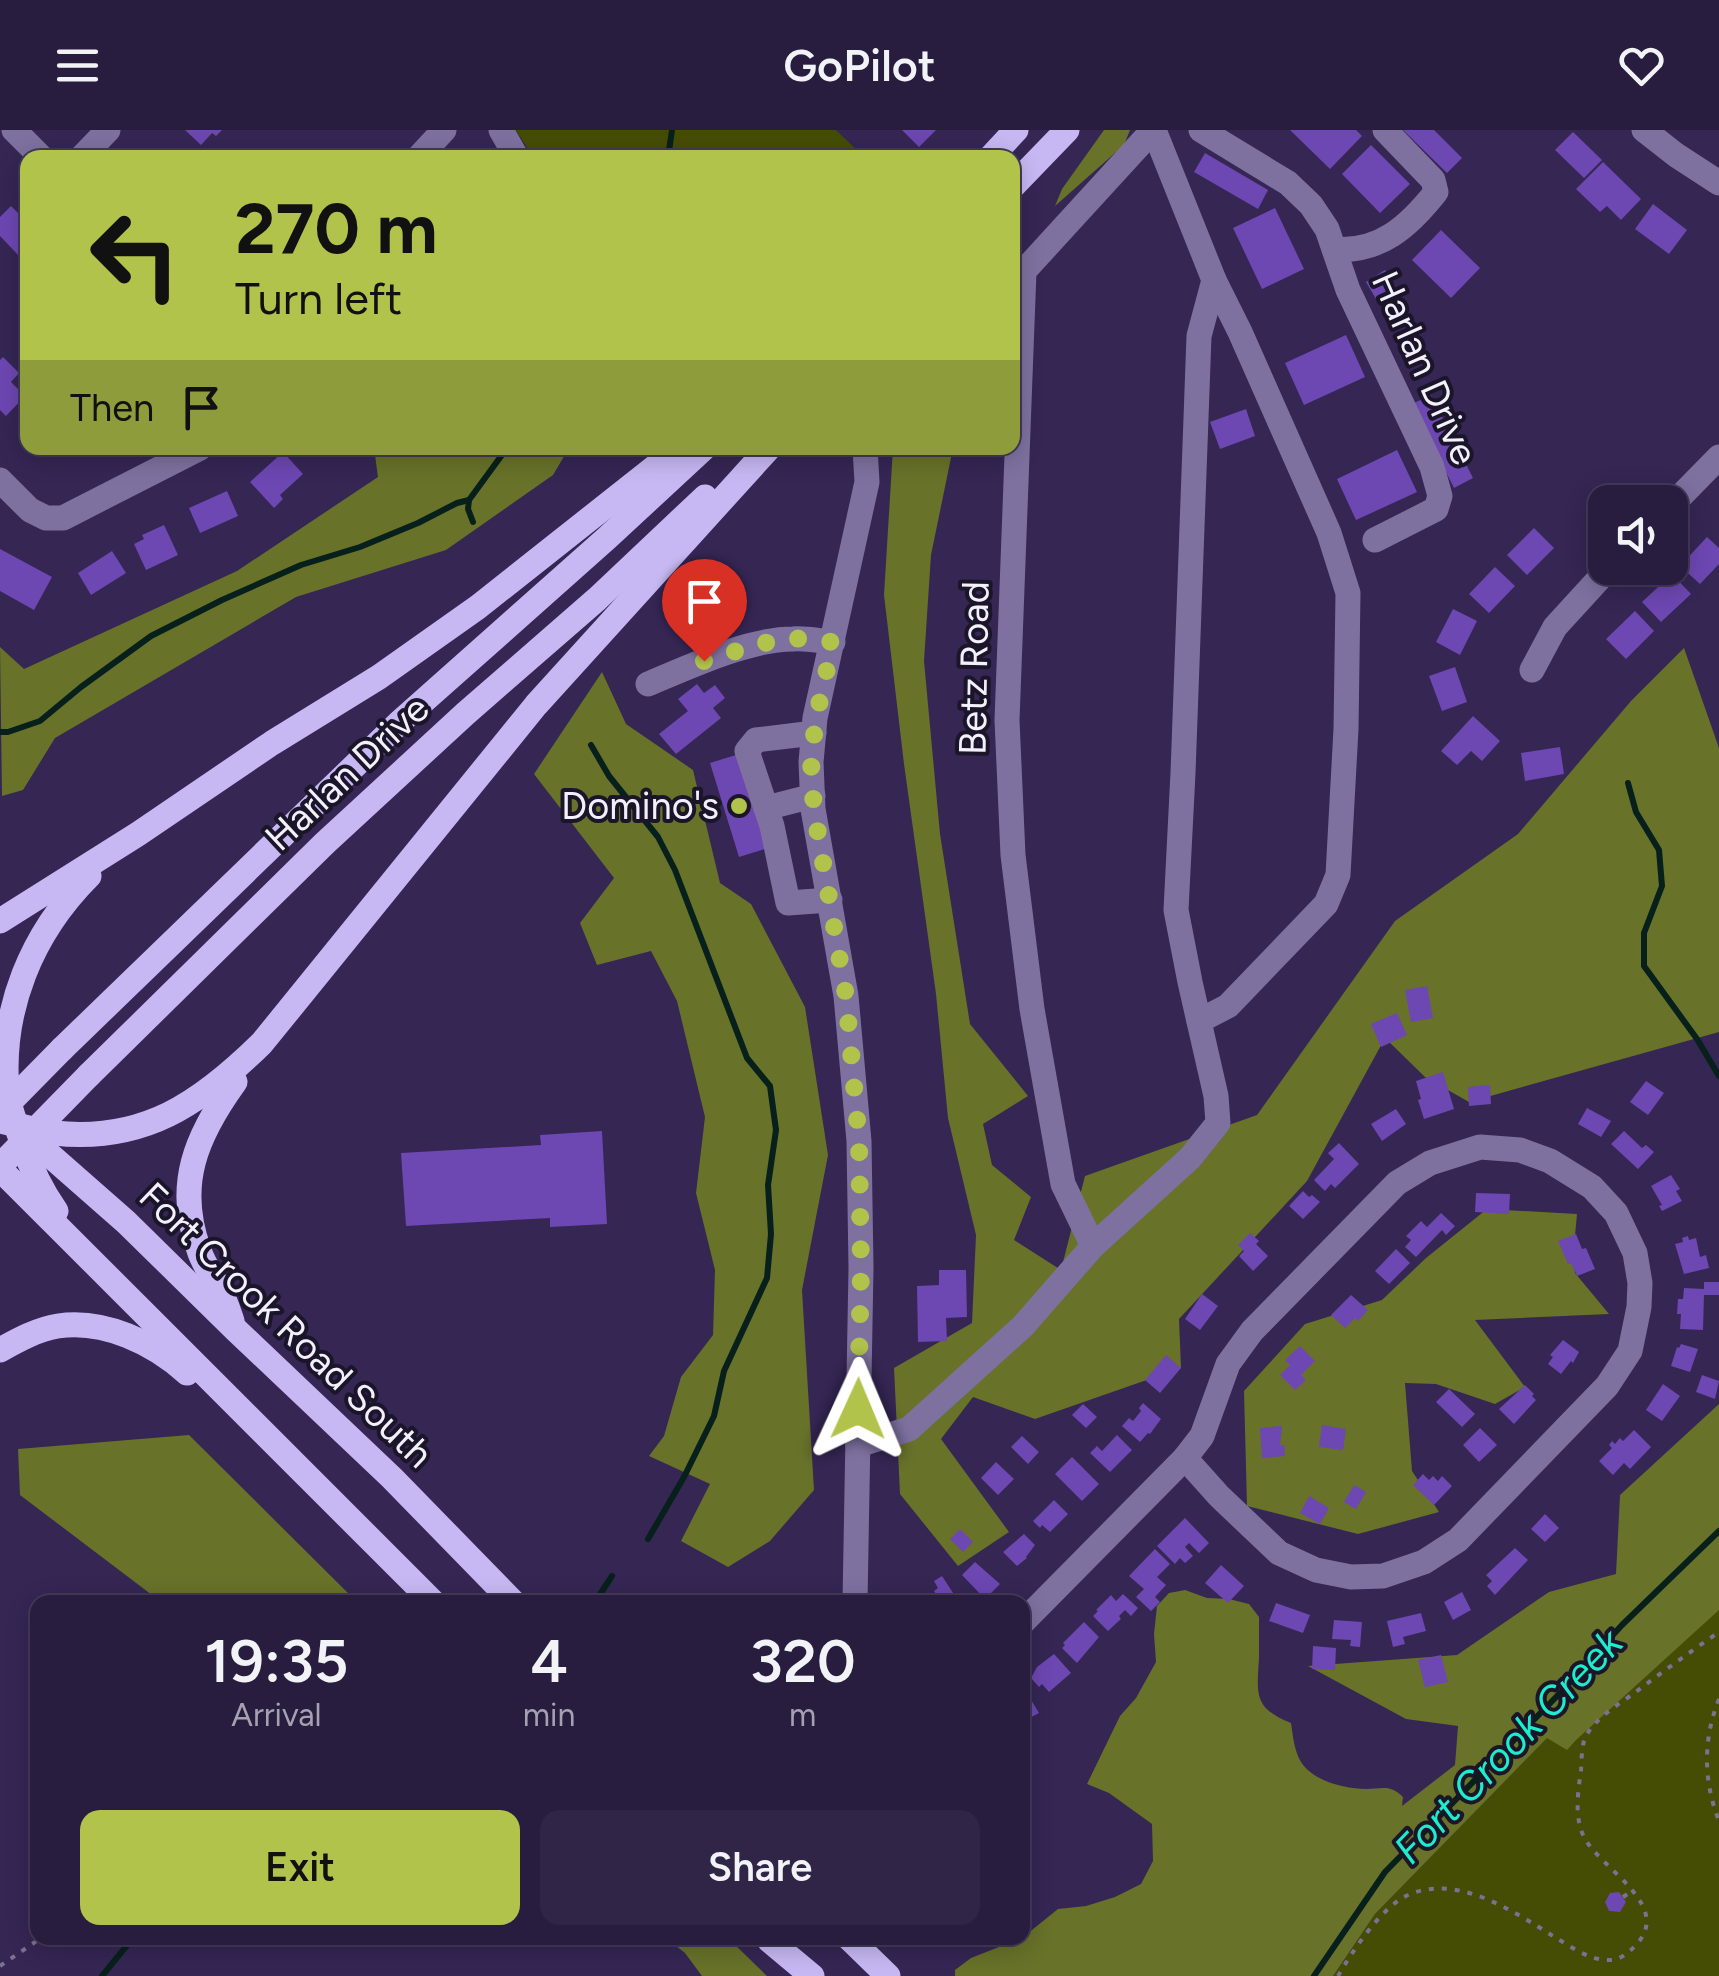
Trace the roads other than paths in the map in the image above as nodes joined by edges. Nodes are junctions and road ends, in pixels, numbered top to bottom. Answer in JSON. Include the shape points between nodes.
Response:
{"nodes":[{"id":1,"x":14,"y":130,"type":"edge"},
{"id":2,"x":108,"y":130,"type":"edge"},
{"id":3,"x":444,"y":130,"type":"edge"},
{"id":4,"x":1016,"y":130,"type":"edge"},
{"id":5,"x":1067,"y":130,"type":"edge"},
{"id":6,"x":1153,"y":130,"type":"edge"},
{"id":7,"x":1201,"y":130,"type":"edge"},
{"id":8,"x":1385,"y":130,"type":"edge"},
{"id":9,"x":1644,"y":130,"type":"edge"},
{"id":10,"x":34,"y":150,"type":"edge"},
{"id":11,"x":89,"y":150,"type":"edge"},
{"id":12,"x":425,"y":150,"type":"edge"},
{"id":13,"x":997,"y":150,"type":"edge"},
{"id":14,"x":1020,"y":179,"type":"edge"},
{"id":15,"x":1719,"y":183,"type":"edge"},
{"id":16,"x":1334,"y":249,"type":"junction"},
{"id":17,"x":1214,"y":280,"type":"junction"},
{"id":18,"x":1020,"y":377,"type":"edge"},
{"id":19,"x":186,"y":455,"type":"edge"},
{"id":20,"x":670,"y":455,"type":"edge"},
{"id":21,"x":696,"y":455,"type":"edge"},
{"id":22,"x":751,"y":455,"type":"edge"},
{"id":23,"x":763,"y":455,"type":"edge"},
{"id":24,"x":865,"y":455,"type":"edge"},
{"id":25,"x":1017,"y":455,"type":"edge"},
{"id":26,"x":1719,"y":458,"type":"edge"},
{"id":27,"x":0,"y":480,"type":"edge"},
{"id":28,"x":1688,"y":488,"type":"edge"},
{"id":29,"x":1374,"y":540,"type":"dead end"},
{"id":30,"x":1593,"y":585,"type":"edge"},
{"id":31,"x":833,"y":642,"type":"junction"},
{"id":32,"x":1532,"y":670,"type":"dead end"},
{"id":33,"x":648,"y":684,"type":"dead end"},
{"id":34,"x":814,"y":734,"type":"junction"},
{"id":35,"x":813,"y":796,"type":"junction"},
{"id":36,"x":766,"y":808,"type":"junction"},
{"id":37,"x":138,"y":834,"type":"junction"},
{"id":38,"x":830,"y":900,"type":"junction"},
{"id":39,"x":0,"y":920,"type":"edge"},
{"id":40,"x":1199,"y":1020,"type":"junction"},
{"id":41,"x":262,"y":1043,"type":"junction"},
{"id":42,"x":4,"y":1116,"type":"edge"},
{"id":43,"x":0,"y":1158,"type":"edge"},
{"id":44,"x":29,"y":1163,"type":"junction"},
{"id":45,"x":0,"y":1167,"type":"edge"},
{"id":46,"x":92,"y":1191,"type":"junction"},
{"id":47,"x":1093,"y":1246,"type":"junction"},
{"id":48,"x":92,"y":1259,"type":"junction"},
{"id":49,"x":236,"y":1330,"type":"junction"},
{"id":50,"x":0,"y":1350,"type":"edge"},
{"id":51,"x":858,"y":1445,"type":"junction"},
{"id":52,"x":1185,"y":1458,"type":"junction"},
{"id":53,"x":325,"y":1496,"type":"junction"},
{"id":54,"x":426,"y":1595,"type":"edge"},
{"id":55,"x":506,"y":1595,"type":"edge"},
{"id":56,"x":855,"y":1595,"type":"edge"},
{"id":57,"x":1030,"y":1615,"type":"edge"},
{"id":58,"x":774,"y":1945,"type":"edge"},
{"id":59,"x":775,"y":1945,"type":"edge"},
{"id":60,"x":856,"y":1945,"type":"edge"},
{"id":61,"x":804,"y":1976,"type":"edge"},
{"id":62,"x":812,"y":1976,"type":"edge"},
{"id":63,"x":888,"y":1976,"type":"edge"}],
"edges":[{"from":1,"to":10,"type":"street"},
{"from":2,"to":11,"type":"street"},
{"from":3,"to":12,"type":"street"},
{"from":4,"to":13,"type":"main road"},
{"from":5,"to":14,"type":"main road"},
{"from":6,"to":17,"type":"street","name":"Betz Road"},
{"from":6,"to":18,"type":"street","name":"Betz Road","via":[[1024,271]]},
{"from":7,"to":16,"type":"street","name":"Harlan Drive","via":[[1288,182],[1311,204]]},
{"from":8,"to":16,"type":"street","name":"Harlan Drive","via":[[1433,180],[1436,192],[1388,238]]},
{"from":9,"to":15,"type":"street"},
{"from":16,"to":29,"type":"street","name":"Harlan Drive","via":[[1440,496],[1436,509]]},
{"from":17,"to":40,"type":"street","via":[[1200,336],[1176,910]]},
{"from":17,"to":40,"type":"street","name":"Betz Road","via":[[1329,533],[1348,593],[1346,730],[1338,875],[1326,904],[1228,1006]]},
{"from":19,"to":27,"type":"street","via":[[63,518],[30,510]]},
{"from":20,"to":37,"type":"main road","via":[[379,678]]},
{"from":21,"to":42,"type":"main road","name":"Harlan Drive","bridge":true,"via":[[401,721],[62,1049]]},
{"from":22,"to":45,"type":"main road","name":"Harlan Drive","bridge":true,"via":[[325,843]]},
{"from":23,"to":41,"type":"main road","via":[[536,705]]},
{"from":24,"to":31,"type":"street","via":[[867,482]]},
{"from":25,"to":47,"type":"street","name":"Betz Road","via":[[1007,720],[1013,855],[1063,1184]]},
{"from":26,"to":28,"type":"street"},
{"from":30,"to":32,"type":"street","via":[[1554,627]]},
{"from":31,"to":33,"type":"street","via":[[792,638],[759,644]]},
{"from":31,"to":34,"type":"street"},
{"from":34,"to":35,"type":"street"},
{"from":34,"to":36,"type":"street","via":[[756,740],[748,751]]},
{"from":35,"to":36,"type":"street"},
{"from":35,"to":38,"type":"street"},
{"from":36,"to":38,"type":"street","via":[[788,902]]},
{"from":37,"to":39,"type":"main road"},
{"from":37,"to":42,"type":"main road","via":[[72,892],[34,946],[13,996]]},
{"from":38,"to":51,"type":"street","via":[[859,1141]]},
{"from":40,"to":47,"type":"street","via":[[1218,1123],[1190,1158]]},
{"from":41,"to":42,"type":"main road","via":[[180,1110],[134,1129],[50,1133]]},
{"from":41,"to":49,"type":"main road","via":[[205,1127],[188,1194],[200,1254]]},
{"from":42,"to":44,"type":"main road"},
{"from":42,"to":46,"type":"main road","name":"Fort Crook Road South"},
{"from":43,"to":44,"type":"main road"},
{"from":44,"to":46,"type":"main road"},
{"from":44,"to":48,"type":"main road"},
{"from":45,"to":48,"type":"main road"},
{"from":46,"to":49,"type":"main road","name":"Fort Crook Road South"},
{"from":47,"to":51,"type":"street","via":[[1023,1326],[909,1429]]},
{"from":48,"to":53,"type":"main road"},
{"from":49,"to":55,"type":"main road","name":"Fort Crook Road South"},
{"from":50,"to":53,"type":"main road","via":[[54,1326],[81,1324],[132,1338],[176,1362]]},
{"from":51,"to":56,"type":"street"},
{"from":52,"to":52,"type":"street","via":[[1202,1436],[1228,1364],[1252,1331],[1397,1183],[1430,1162],[1480,1147],[1520,1150],[1592,1187],[1616,1214],[1640,1283],[1630,1351],[1608,1386],[1523,1474],[1458,1540],[1424,1562],[1382,1576],[1351,1577],[1278,1554]]},
{"from":52,"to":57,"type":"street"},
{"from":53,"to":54,"type":"main road"},
{"from":58,"to":61,"type":"main road"},
{"from":59,"to":62,"type":"main road"},
{"from":60,"to":63,"type":"main road"}]}
